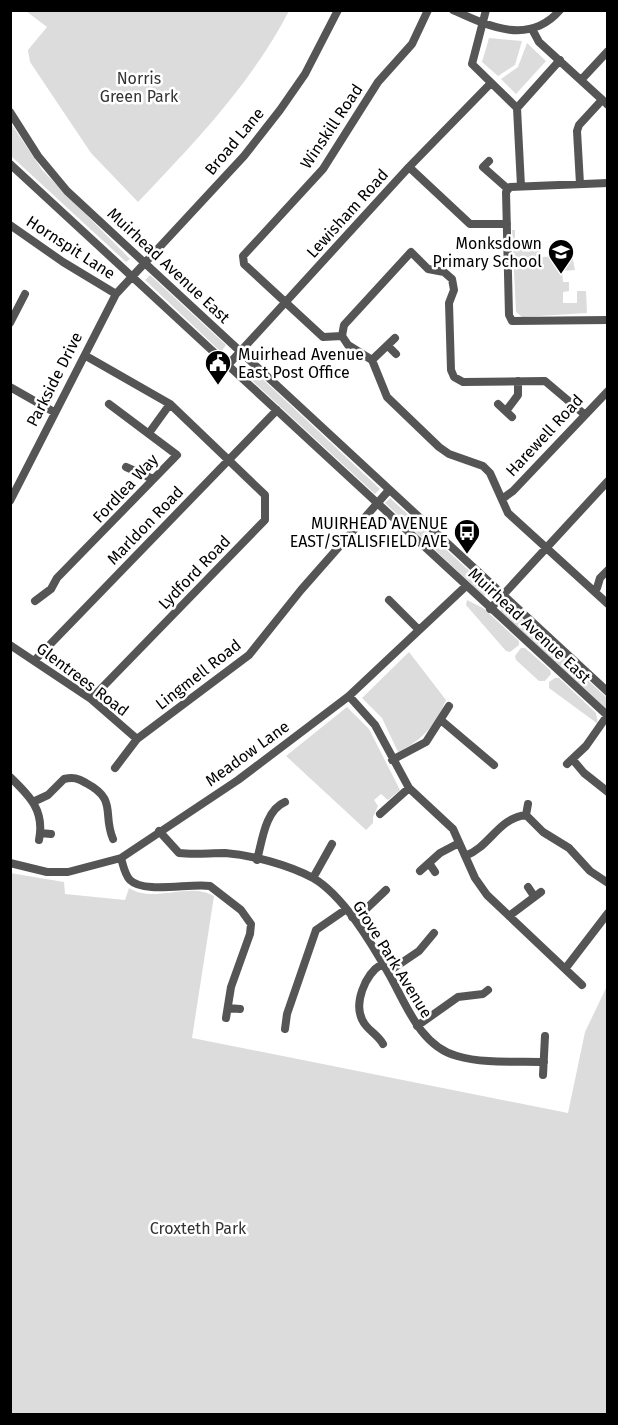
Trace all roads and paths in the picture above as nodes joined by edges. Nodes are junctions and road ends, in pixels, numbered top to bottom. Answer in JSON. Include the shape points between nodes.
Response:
{"nodes":[{"id":1,"x":338,"y":10,"type":"edge"},
{"id":2,"x":428,"y":10,"type":"edge"},
{"id":3,"x":453,"y":10,"type":"edge"},
{"id":4,"x":486,"y":10,"type":"edge"},
{"id":5,"x":560,"y":10,"type":"edge"},
{"id":6,"x":482,"y":23,"type":"junction"},
{"id":7,"x":532,"y":29,"type":"junction"},
{"id":8,"x":608,"y":51,"type":"edge"},
{"id":9,"x":560,"y":60,"type":"junction"},
{"id":10,"x":581,"y":80,"type":"junction"},
{"id":11,"x":490,"y":84,"type":"junction"},
{"id":12,"x":605,"y":102,"type":"edge"},
{"id":13,"x":516,"y":108,"type":"junction"},
{"id":14,"x":13,"y":115,"type":"edge"},
{"id":15,"x":489,"y":161,"type":"dead end"},
{"id":16,"x":10,"y":164,"type":"edge"},
{"id":17,"x":410,"y":167,"type":"junction"},
{"id":18,"x":608,"y":183,"type":"edge"},
{"id":19,"x":580,"y":184,"type":"junction"},
{"id":20,"x":521,"y":186,"type":"junction"},
{"id":21,"x":507,"y":190,"type":"junction"},
{"id":22,"x":507,"y":224,"type":"junction"},
{"id":23,"x":10,"y":225,"type":"edge"},
{"id":24,"x":144,"y":262,"type":"junction"},
{"id":25,"x":132,"y":275,"type":"junction"},
{"id":26,"x":25,"y":294,"type":"dead end"},
{"id":27,"x":116,"y":294,"type":"junction"},
{"id":28,"x":286,"y":302,"type":"junction"},
{"id":29,"x":14,"y":304,"type":"edge"},
{"id":30,"x":608,"y":320,"type":"edge"},
{"id":31,"x":10,"y":322,"type":"edge"},
{"id":32,"x":342,"y":336,"type":"junction"},
{"id":33,"x":395,"y":338,"type":"dead end"},
{"id":34,"x":388,"y":346,"type":"junction"},
{"id":35,"x":240,"y":352,"type":"junction"},
{"id":36,"x":396,"y":354,"type":"dead end"},
{"id":37,"x":86,"y":356,"type":"junction"},
{"id":38,"x":372,"y":360,"type":"junction"},
{"id":39,"x":228,"y":365,"type":"junction"},
{"id":40,"x":518,"y":381,"type":"junction"},
{"id":41,"x":10,"y":387,"type":"edge"},
{"id":42,"x":608,"y":391,"type":"edge"},
{"id":43,"x":109,"y":404,"type":"dead end"},
{"id":44,"x":170,"y":404,"type":"junction"},
{"id":45,"x":498,"y":404,"type":"dead end"},
{"id":46,"x":277,"y":410,"type":"junction"},
{"id":47,"x":54,"y":412,"type":"junction"},
{"id":48,"x":584,"y":414,"type":"junction"},
{"id":49,"x":149,"y":433,"type":"junction"},
{"id":50,"x":229,"y":459,"type":"junction"},
{"id":51,"x":126,"y":467,"type":"dead end"},
{"id":52,"x":153,"y":479,"type":"junction"},
{"id":53,"x":608,"y":481,"type":"edge"},
{"id":54,"x":389,"y":490,"type":"junction"},
{"id":55,"x":502,"y":499,"type":"junction"},
{"id":56,"x":10,"y":501,"type":"edge"},
{"id":57,"x":377,"y":502,"type":"junction"},
{"id":58,"x":546,"y":547,"type":"junction"},
{"id":59,"x":608,"y":570,"type":"edge"},
{"id":60,"x":466,"y":586,"type":"junction"},
{"id":61,"x":608,"y":588,"type":"edge"},
{"id":62,"x":595,"y":590,"type":"junction"},
{"id":63,"x":503,"y":594,"type":"junction"},
{"id":64,"x":389,"y":600,"type":"dead end"},
{"id":65,"x":35,"y":601,"type":"dead end"},
{"id":66,"x":608,"y":604,"type":"edge"},
{"id":67,"x":490,"y":609,"type":"junction"},
{"id":68,"x":418,"y":629,"type":"junction"},
{"id":69,"x":10,"y":645,"type":"edge"},
{"id":70,"x":34,"y":661,"type":"junction"},
{"id":71,"x":608,"y":692,"type":"edge"},
{"id":72,"x":349,"y":696,"type":"junction"},
{"id":73,"x":91,"y":699,"type":"junction"},
{"id":74,"x":449,"y":706,"type":"dead end"},
{"id":75,"x":607,"y":716,"type":"edge"},
{"id":76,"x":442,"y":721,"type":"junction"},
{"id":77,"x":137,"y":739,"type":"junction"},
{"id":78,"x":392,"y":760,"type":"junction"},
{"id":79,"x":115,"y":768,"type":"dead end"},
{"id":80,"x":482,"y":769,"type":"dead end"},
{"id":81,"x":10,"y":777,"type":"edge"},
{"id":82,"x":409,"y":788,"type":"junction"},
{"id":83,"x":608,"y":792,"type":"edge"},
{"id":84,"x":35,"y":801,"type":"junction"},
{"id":85,"x":380,"y":801,"type":"dead end"},
{"id":86,"x":285,"y":802,"type":"dead end"},
{"id":87,"x":528,"y":804,"type":"dead end"},
{"id":88,"x":526,"y":815,"type":"junction"},
{"id":89,"x":159,"y":831,"type":"junction"},
{"id":90,"x":100,"y":833,"type":"dead end"},
{"id":91,"x":51,"y":834,"type":"dead end"},
{"id":92,"x":459,"y":843,"type":"junction"},
{"id":93,"x":332,"y":844,"type":"dead end"},
{"id":94,"x":465,"y":856,"type":"junction"},
{"id":95,"x":120,"y":858,"type":"junction"},
{"id":96,"x":257,"y":860,"type":"junction"},
{"id":97,"x":10,"y":863,"type":"edge"},
{"id":98,"x":429,"y":863,"type":"junction"},
{"id":99,"x":420,"y":871,"type":"dead end"},
{"id":100,"x":435,"y":872,"type":"dead end"},
{"id":101,"x":313,"y":878,"type":"junction"},
{"id":102,"x":608,"y":883,"type":"edge"},
{"id":103,"x":528,"y":887,"type":"dead end"},
{"id":104,"x":386,"y":890,"type":"dead end"},
{"id":105,"x":345,"y":910,"type":"junction"},
{"id":106,"x":608,"y":913,"type":"edge"},
{"id":107,"x":509,"y":916,"type":"junction"},
{"id":108,"x":352,"y":917,"type":"junction"},
{"id":109,"x":434,"y":933,"type":"dead end"},
{"id":110,"x":385,"y":968,"type":"junction"},
{"id":111,"x":565,"y":969,"type":"junction"},
{"id":112,"x":582,"y":985,"type":"dead end"},
{"id":113,"x":488,"y":990,"type":"dead end"},
{"id":114,"x":228,"y":1008,"type":"junction"},
{"id":115,"x":240,"y":1009,"type":"dead end"},
{"id":116,"x":226,"y":1018,"type":"dead end"},
{"id":117,"x":288,"y":1026,"type":"dead end"},
{"id":118,"x":417,"y":1026,"type":"junction"},
{"id":119,"x":545,"y":1036,"type":"dead end"},
{"id":120,"x":383,"y":1044,"type":"dead end"},
{"id":121,"x":544,"y":1062,"type":"junction"},
{"id":122,"x":543,"y":1076,"type":"dead end"}],
"edges":[{"from":1,"to":24,"type":"street","name":"Broad Lane","via":[[305,74],[280,110],[244,156]]},
{"from":2,"to":28,"type":"street","name":"Winskill Road","via":[[412,44],[378,82],[323,169],[243,256],[244,264]]},
{"from":3,"to":6,"type":"street"},
{"from":4,"to":6,"type":"street"},
{"from":5,"to":7,"type":"street"},
{"from":6,"to":7,"type":"street","via":[[509,31]]},
{"from":6,"to":11,"type":"street","via":[[472,64]]},
{"from":7,"to":9,"type":"street"},
{"from":8,"to":10,"type":"street"},
{"from":9,"to":10,"type":"street"},
{"from":9,"to":13,"type":"street"},
{"from":10,"to":12,"type":"street"},
{"from":11,"to":13,"type":"street"},
{"from":11,"to":17,"type":"street","name":"Lewisham Road"},
{"from":12,"to":19,"type":"street","via":[[577,131]]},
{"from":13,"to":20,"type":"street"},
{"from":14,"to":24,"type":"street","name":"Muirhead Avenue East","via":[[51,173]]},
{"from":15,"to":21,"type":"street","via":[[483,167]]},
{"from":16,"to":25,"type":"street","name":"Muirhead Avenue East"},
{"from":17,"to":22,"type":"street","via":[[470,225]]},
{"from":17,"to":28,"type":"street","name":"Lewisham Road"},
{"from":18,"to":19,"type":"street"},
{"from":19,"to":20,"type":"street"},
{"from":20,"to":21,"type":"street"},
{"from":21,"to":22,"type":"street"},
{"from":22,"to":30,"type":"street","via":[[512,321]]},
{"from":23,"to":27,"type":"street","name":"Hornspit Lane"},
{"from":24,"to":25,"type":"street","name":"Broad Lane"},
{"from":24,"to":35,"type":"street","name":"Muirhead Avenue East"},
{"from":25,"to":27,"type":"street","name":"Parkside Drive"},
{"from":25,"to":39,"type":"street","name":"Muirhead Avenue East"},
{"from":26,"to":29,"type":"street"},
{"from":27,"to":37,"type":"street","name":"Parkside Drive"},
{"from":28,"to":32,"type":"street","name":"Winskill Road","via":[[323,337]]},
{"from":28,"to":35,"type":"street","name":"Lewisham Road"},
{"from":29,"to":31,"type":"street"},
{"from":32,"to":38,"type":"street","via":[[348,345]]},
{"from":32,"to":40,"type":"street","via":[[344,325],[411,252],[428,269],[452,279],[454,290],[449,303],[454,377],[464,382]]},
{"from":33,"to":34,"type":"street"},
{"from":34,"to":36,"type":"street"},
{"from":34,"to":38,"type":"street"},
{"from":35,"to":39,"type":"street","name":"Lewisham Road"},
{"from":35,"to":54,"type":"street","name":"Muirhead Avenue East"},
{"from":37,"to":44,"type":"street","name":"Lydford Road"},
{"from":37,"to":47,"type":"street","name":"Parkside Drive"},
{"from":38,"to":55,"type":"street","via":[[387,397],[439,447],[483,466]]},
{"from":39,"to":46,"type":"street","name":"Muirhead Avenue East"},
{"from":40,"to":45,"type":"street","via":[[518,395],[509,414]]},
{"from":40,"to":48,"type":"street","via":[[545,381]]},
{"from":41,"to":47,"type":"street"},
{"from":42,"to":48,"type":"street","name":"Harewell Road"},
{"from":43,"to":49,"type":"street","name":"Fordlea Way"},
{"from":44,"to":49,"type":"street"},
{"from":44,"to":50,"type":"street","name":"Lydford Road"},
{"from":46,"to":50,"type":"street","name":"Marldon Road"},
{"from":46,"to":57,"type":"street","name":"Muirhead Avenue East"},
{"from":47,"to":56,"type":"street","name":"Parkside Drive"},
{"from":48,"to":55,"type":"street","name":"Harewell Road"},
{"from":49,"to":52,"type":"street","name":"Fordlea Way","via":[[177,455]]},
{"from":50,"to":70,"type":"street","name":"Marldon Road"},
{"from":50,"to":73,"type":"street","name":"Lydford Road","via":[[265,495],[266,520]]},
{"from":51,"to":52,"type":"street"},
{"from":52,"to":65,"type":"street","name":"Fordlea Way","via":[[57,578],[51,589]]},
{"from":53,"to":58,"type":"street"},
{"from":54,"to":57,"type":"street","name":"Lingmell Road"},
{"from":54,"to":63,"type":"street","name":"Muirhead Avenue East"},
{"from":55,"to":58,"type":"street","via":[[508,513]]},
{"from":57,"to":60,"type":"street","name":"Muirhead Avenue East"},
{"from":57,"to":77,"type":"street","name":"Lingmell Road","via":[[249,655]]},
{"from":58,"to":62,"type":"street"},
{"from":58,"to":63,"type":"street"},
{"from":59,"to":62,"type":"street"},
{"from":60,"to":67,"type":"street","name":"Muirhead Avenue East"},
{"from":60,"to":68,"type":"street","name":"Meadow Lane"},
{"from":61,"to":62,"type":"street"},
{"from":62,"to":66,"type":"street"},
{"from":63,"to":67,"type":"street"},
{"from":63,"to":71,"type":"street","name":"Muirhead Avenue East"},
{"from":64,"to":68,"type":"street"},
{"from":67,"to":75,"type":"street","name":"Muirhead Avenue East"},
{"from":68,"to":72,"type":"street","name":"Meadow Lane"},
{"from":69,"to":70,"type":"street","name":"Glentrees Road"},
{"from":70,"to":73,"type":"street","name":"Glentrees Road"},
{"from":72,"to":78,"type":"street","via":[[375,725]]},
{"from":72,"to":89,"type":"street","name":"Meadow Lane","via":[[237,780]]},
{"from":73,"to":77,"type":"street","name":"Glentrees Road"},
{"from":74,"to":76,"type":"street"},
{"from":75,"to":83,"type":"street","via":[[570,762]]},
{"from":76,"to":78,"type":"street","via":[[419,747]]},
{"from":76,"to":80,"type":"street","via":[[491,763]]},
{"from":77,"to":79,"type":"street","name":"Lingmell Road"},
{"from":78,"to":82,"type":"street"},
{"from":81,"to":84,"type":"street"},
{"from":82,"to":85,"type":"street","via":[[384,812]]},
{"from":82,"to":92,"type":"street","via":[[449,824]]},
{"from":84,"to":90,"type":"street","via":[[48,795],[64,779],[80,780],[98,790],[110,809],[112,835]]},
{"from":84,"to":91,"type":"street","via":[[40,836]]},
{"from":86,"to":96,"type":"street","via":[[277,805],[270,817]]},
{"from":87,"to":88,"type":"street"},
{"from":88,"to":94,"type":"street","via":[[503,824],[482,848]]},
{"from":88,"to":102,"type":"street"},
{"from":89,"to":95,"type":"street","name":"Meadow Lane"},
{"from":89,"to":96,"type":"street","name":"Grove Park Avenue","via":[[179,853],[225,853]]},
{"from":92,"to":94,"type":"street"},
{"from":92,"to":98,"type":"street"},
{"from":93,"to":101,"type":"street"},
{"from":94,"to":107,"type":"street","via":[[480,886]]},
{"from":95,"to":97,"type":"street","name":"Meadow Lane","via":[[68,872],[46,872]]},
{"from":95,"to":114,"type":"street","via":[[135,884],[210,886],[246,915],[251,929],[234,975]]},
{"from":96,"to":101,"type":"street","name":"Grove Park Avenue"},
{"from":98,"to":99,"type":"street"},
{"from":98,"to":100,"type":"street"},
{"from":101,"to":105,"type":"street","name":"Grove Park Avenue","via":[[333,893]]},
{"from":103,"to":107,"type":"street","via":[[537,894]]},
{"from":104,"to":108,"type":"street"},
{"from":105,"to":108,"type":"street","name":"Grove Park Avenue"},
{"from":105,"to":117,"type":"street","via":[[316,930]]},
{"from":106,"to":111,"type":"street"},
{"from":107,"to":111,"type":"street"},
{"from":108,"to":110,"type":"street","name":"Grove Park Avenue"},
{"from":109,"to":110,"type":"street","via":[[419,951]]},
{"from":110,"to":118,"type":"street","name":"Grove Park Avenue"},
{"from":110,"to":120,"type":"street","via":[[369,975],[359,1009],[365,1025]]},
{"from":111,"to":112,"type":"street"},
{"from":113,"to":118,"type":"street","via":[[459,997]]},
{"from":114,"to":115,"type":"street"},
{"from":114,"to":116,"type":"street"},
{"from":118,"to":121,"type":"street","name":"Grove Park Avenue","via":[[438,1048],[457,1056]]},
{"from":119,"to":121,"type":"street"},
{"from":121,"to":122,"type":"street"}]}
